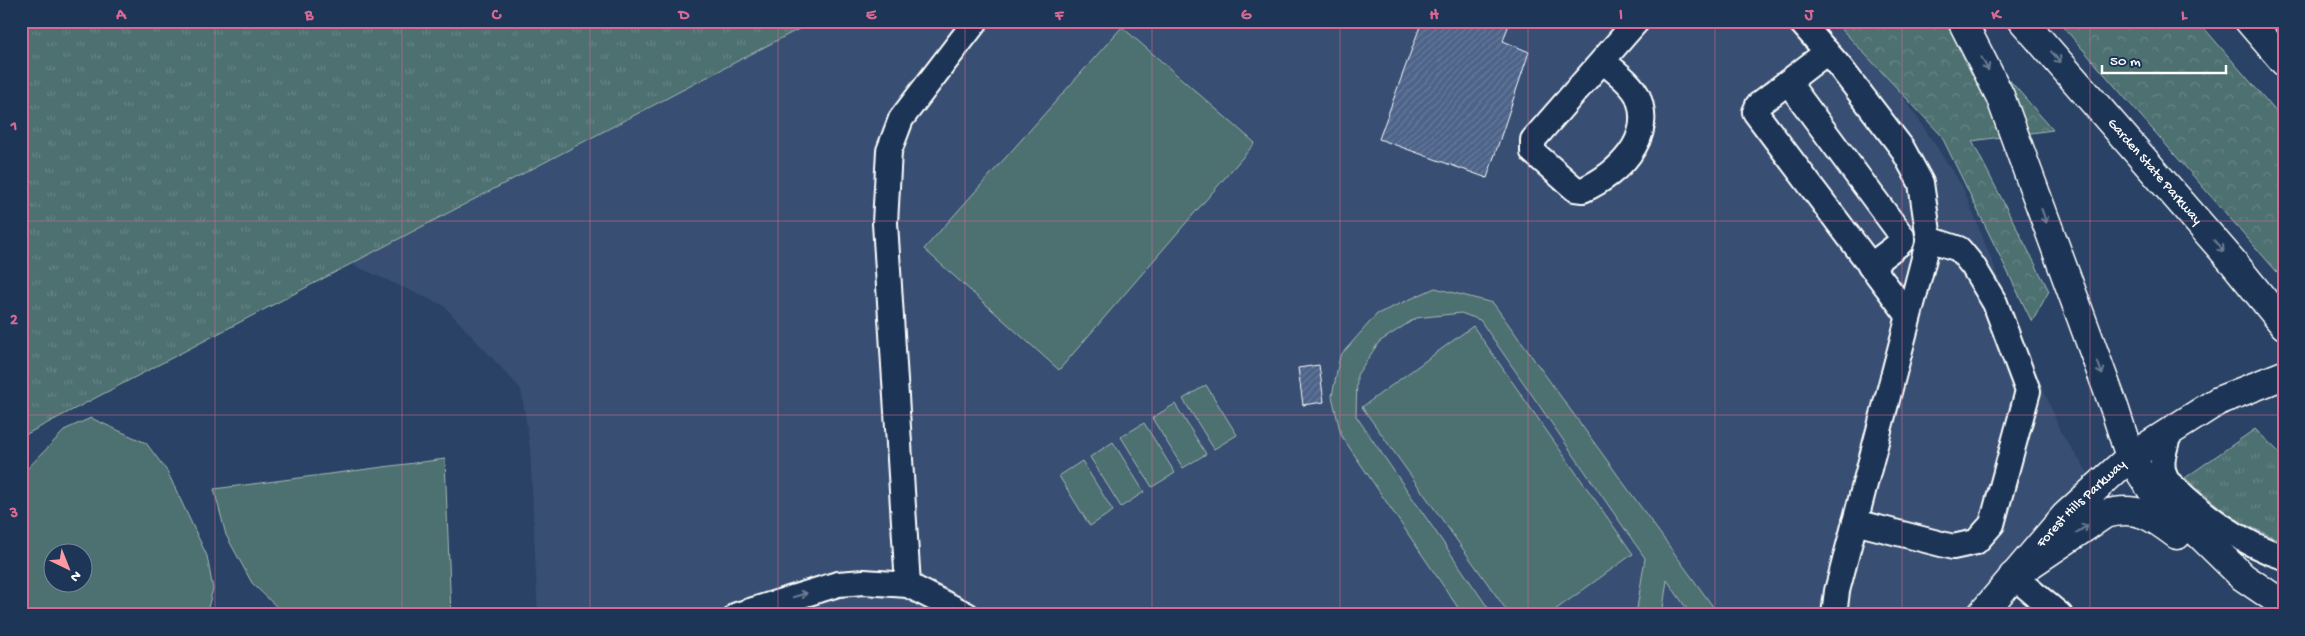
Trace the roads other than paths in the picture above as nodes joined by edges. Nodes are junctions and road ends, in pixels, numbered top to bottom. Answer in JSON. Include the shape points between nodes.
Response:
{"nodes":[{"id":1,"x":976,"y":21,"type":"edge"},
{"id":2,"x":1637,"y":21,"type":"edge"},
{"id":3,"x":1800,"y":21,"type":"edge"},
{"id":4,"x":1962,"y":21,"type":"edge"},
{"id":5,"x":2023,"y":21,"type":"edge"},
{"id":6,"x":2249,"y":21,"type":"edge"},
{"id":7,"x":1827,"y":52,"type":"junction"},
{"id":8,"x":1603,"y":61,"type":"junction"},
{"id":9,"x":2284,"y":62,"type":"edge"},
{"id":10,"x":1788,"y":82,"type":"junction"},
{"id":11,"x":1929,"y":240,"type":"junction"},
{"id":12,"x":1870,"y":266,"type":"junction"},
{"id":13,"x":1908,"y":315,"type":"junction"},
{"id":14,"x":2284,"y":325,"type":"edge"},
{"id":15,"x":2284,"y":375,"type":"edge"},
{"id":16,"x":2170,"y":431,"type":"junction"},
{"id":17,"x":2130,"y":457,"type":"junction"},
{"id":18,"x":1855,"y":522,"type":"junction"},
{"id":19,"x":2284,"y":556,"type":"edge"},
{"id":20,"x":2013,"y":576,"type":"junction"},
{"id":21,"x":2243,"y":576,"type":"junction"},
{"id":22,"x":908,"y":585,"type":"junction"},
{"id":23,"x":2284,"y":605,"type":"edge"},
{"id":24,"x":737,"y":615,"type":"edge"},
{"id":25,"x":967,"y":615,"type":"edge"},
{"id":26,"x":1834,"y":615,"type":"edge"},
{"id":27,"x":1981,"y":615,"type":"edge"},
{"id":28,"x":2060,"y":615,"type":"edge"}],
"edges":[{"from":1,"to":22,"type":"street","via":[[901,119],[889,151],[885,223]]},
{"from":2,"to":8,"type":"street"},
{"from":3,"to":7,"type":"street"},
{"from":4,"to":17,"type":"main road","one_way":true,"via":[[2000,96]]},
{"from":5,"to":14,"type":"main road","name":"Garden State Parkway","one_way":true},
{"from":6,"to":9,"type":"main road"},
{"from":7,"to":10,"type":"street"},
{"from":7,"to":11,"type":"street","via":[[1902,148],[1921,182]]},
{"from":8,"to":8,"type":"street","via":[[1533,140],[1533,152],[1574,188],[1583,190],[1614,172],[1628,157],[1641,126],[1638,97],[1632,87]]},
{"from":10,"to":12,"type":"street","via":[[1902,236],[1899,244]]},
{"from":10,"to":12,"type":"street","via":[[1758,105],[1757,116]]},
{"from":11,"to":13,"type":"street"},
{"from":11,"to":18,"type":"street","via":[[1959,249],[1973,266],[1995,304],[2028,391],[1992,524],[1976,542],[1953,547]]},
{"from":12,"to":13,"type":"street"},
{"from":13,"to":18,"type":"street"},
{"from":15,"to":16,"type":"main road","name":"Forest Hills Parkway","via":[[2218,401]]},
{"from":16,"to":17,"type":"main road","name":"Forest Hills Parkway"},
{"from":16,"to":19,"type":"street","via":[[2162,462],[2163,475],[2168,482],[2228,530]]},
{"from":17,"to":20,"type":"main road","name":"Forest Hills Parkway","via":[[2064,516]]},
{"from":17,"to":21,"type":"main road","via":[[2157,498]]},
{"from":18,"to":26,"type":"street"},
{"from":20,"to":21,"type":"main road","one_way":true,"via":[[2105,514],[2120,510],[2152,516],[2190,545]]},
{"from":20,"to":27,"type":"main road","name":"Forest Hills Parkway"},
{"from":20,"to":28,"type":"street"},
{"from":21,"to":23,"type":"main road"},
{"from":24,"to":22,"type":"street","one_way":true,"via":[[838,584]]},
{"from":22,"to":25,"type":"street"}]}
